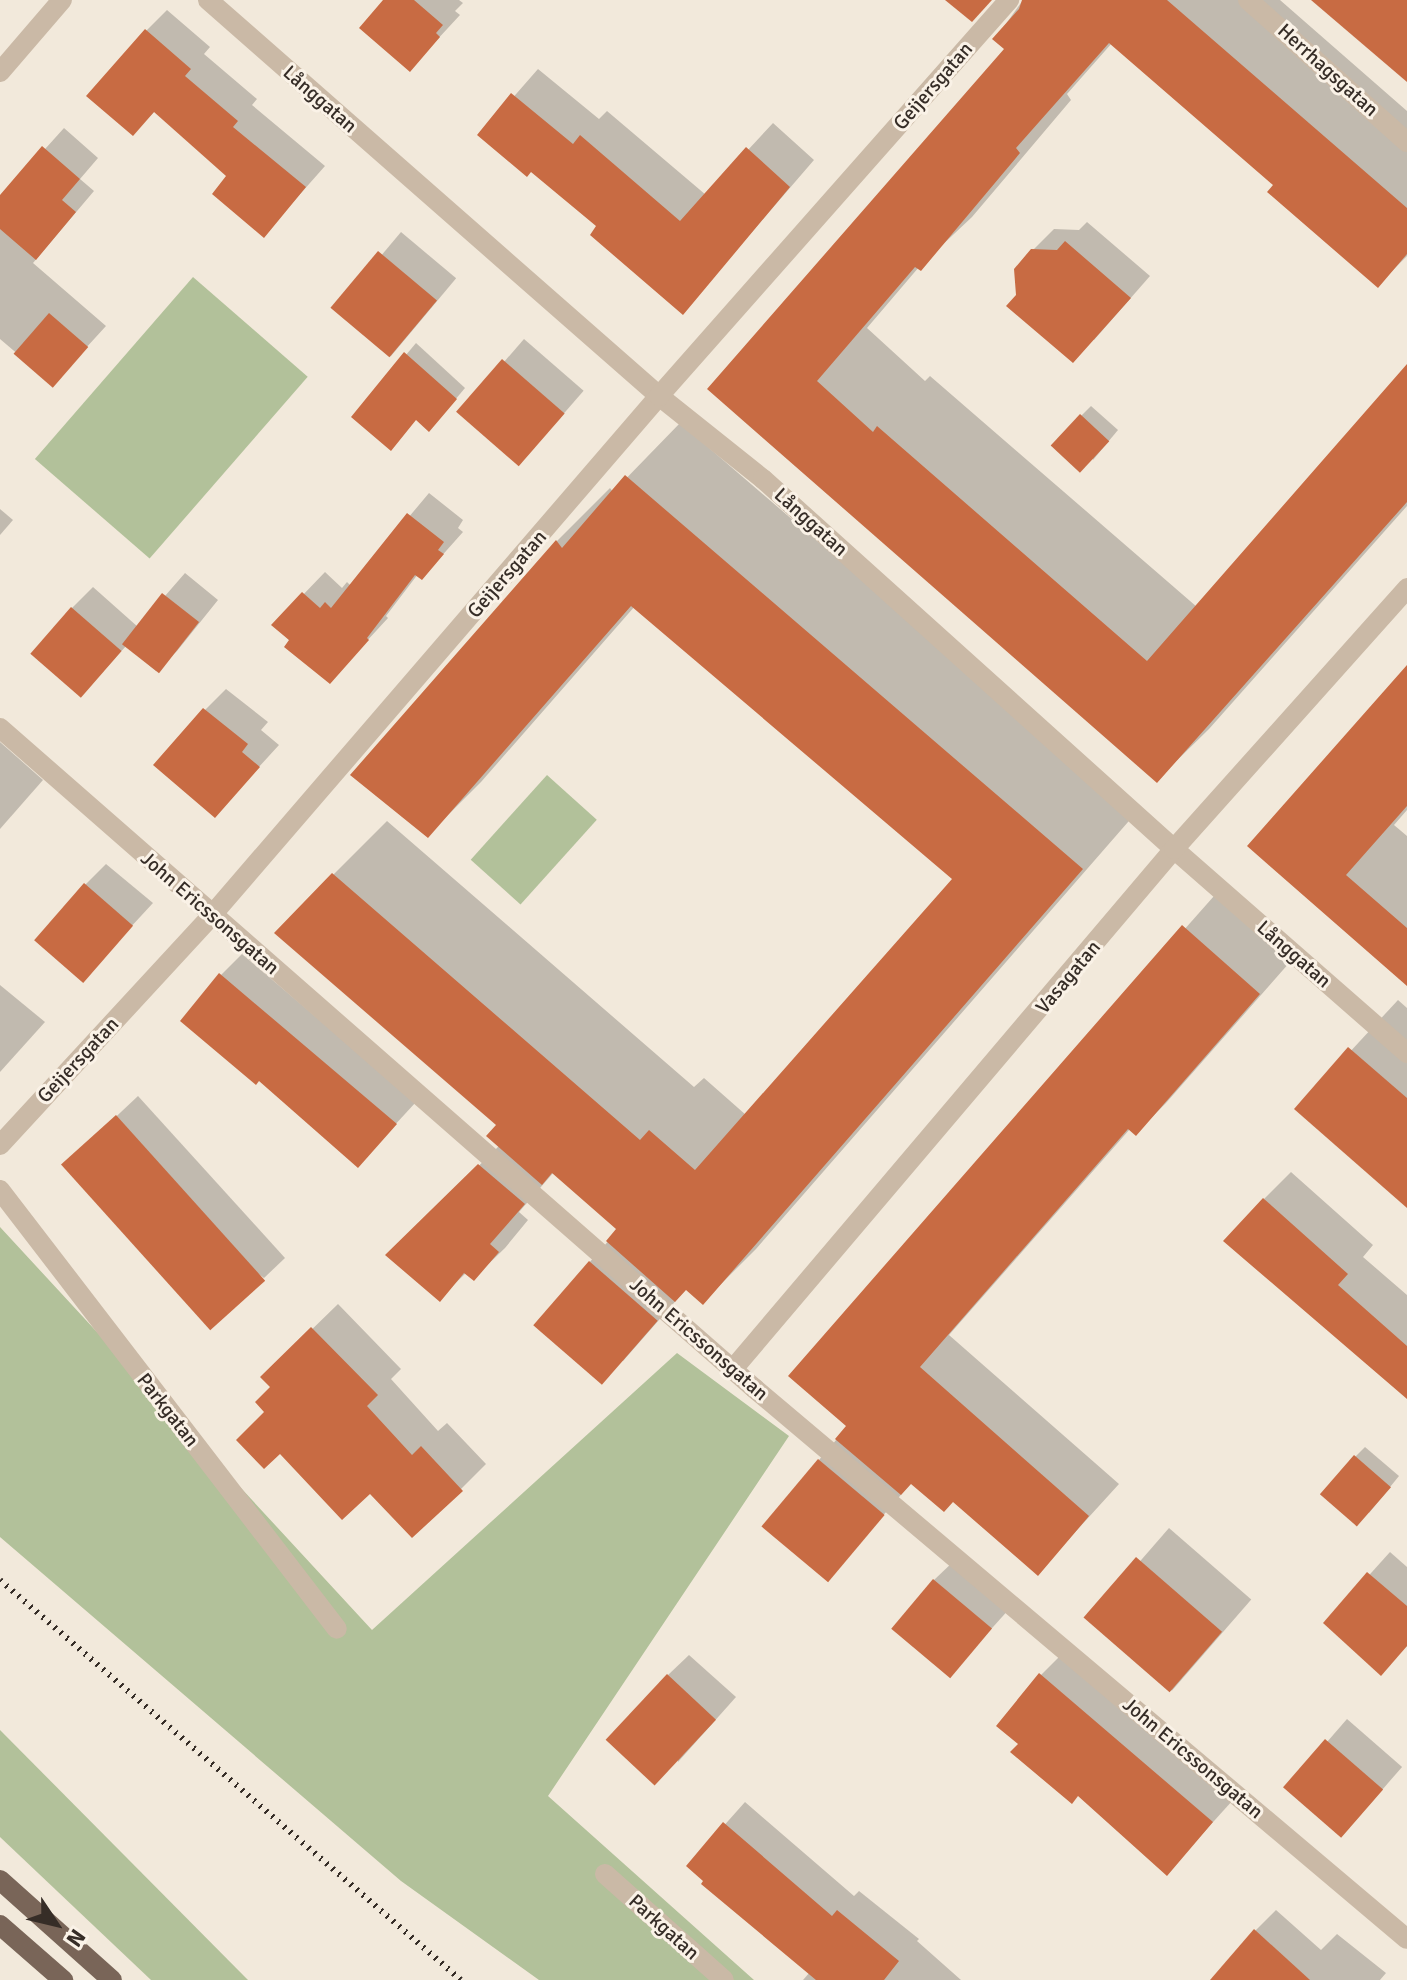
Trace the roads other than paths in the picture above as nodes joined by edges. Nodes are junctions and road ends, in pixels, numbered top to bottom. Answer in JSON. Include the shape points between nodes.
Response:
{"nodes":[{"id":1,"x":62,"y":0,"type":"edge"},
{"id":2,"x":208,"y":0,"type":"edge"},
{"id":3,"x":1009,"y":0,"type":"edge"},
{"id":4,"x":1248,"y":0,"type":"edge"},
{"id":5,"x":0,"y":72,"type":"edge"},
{"id":6,"x":1407,"y":142,"type":"edge"},
{"id":7,"x":659,"y":396,"type":"junction"},
{"id":8,"x":1407,"y":588,"type":"edge"},
{"id":9,"x":0,"y":728,"type":"edge"},
{"id":10,"x":1174,"y":849,"type":"junction"},
{"id":11,"x":212,"y":915,"type":"junction"},
{"id":12,"x":1407,"y":1053,"type":"edge"},
{"id":13,"x":0,"y":1145,"type":"edge"},
{"id":14,"x":0,"y":1190,"type":"edge"},
{"id":15,"x":733,"y":1369,"type":"junction"},
{"id":16,"x":337,"y":1629,"type":"dead end"},
{"id":17,"x":605,"y":1874,"type":"dead end"},
{"id":18,"x":0,"y":1880,"type":"edge"},
{"id":19,"x":0,"y":1925,"type":"edge"},
{"id":20,"x":1407,"y":1939,"type":"edge"},
{"id":21,"x":63,"y":1980,"type":"edge"},
{"id":22,"x":112,"y":1980,"type":"edge"},
{"id":23,"x":724,"y":1980,"type":"edge"}],
"edges":[{"from":1,"to":5,"type":"street"},
{"from":2,"to":7,"type":"street","name":"Långgatan"},
{"from":3,"to":7,"type":"street","name":"Geijersgatan"},
{"from":4,"to":6,"type":"street","name":"Herrhagsgatan"},
{"from":7,"to":10,"type":"street","name":"Långgatan","via":[[763,479]]},
{"from":7,"to":11,"type":"street","name":"Geijersgatan"},
{"from":8,"to":10,"type":"street","name":"Vasagatan"},
{"from":9,"to":11,"type":"street","name":"John Ericssonsgatan"},
{"from":10,"to":12,"type":"street","name":"Långgatan"},
{"from":10,"to":15,"type":"street","name":"Vasagatan"},
{"from":11,"to":13,"type":"street","name":"Geijersgatan"},
{"from":11,"to":15,"type":"street","name":"John Ericssonsgatan"},
{"from":14,"to":16,"type":"street","name":"Parkgatan"},
{"from":15,"to":20,"type":"street","name":"John Ericssonsgatan"},
{"from":17,"to":23,"type":"street","name":"Parkgatan"},
{"from":18,"to":22,"type":"main road"},
{"from":19,"to":21,"type":"main road"}]}
